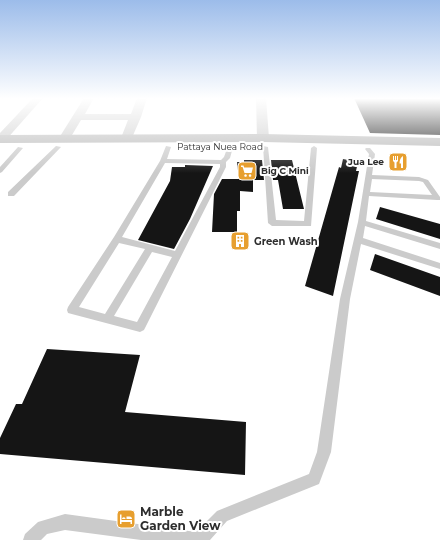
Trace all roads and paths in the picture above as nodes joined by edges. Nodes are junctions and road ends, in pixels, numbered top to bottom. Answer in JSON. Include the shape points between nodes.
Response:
{"nodes":[{"id":1,"x":16,"y":123,"type":"edge"},
{"id":2,"x":73,"y":123,"type":"edge"},
{"id":3,"x":133,"y":123,"type":"edge"},
{"id":4,"x":263,"y":123,"type":"edge"},
{"id":5,"x":127,"y":138,"type":"junction"},
{"id":6,"x":0,"y":142,"type":"edge"},
{"id":7,"x":440,"y":142,"type":"edge"},
{"id":8,"x":62,"y":143,"type":"junction"},
{"id":9,"x":264,"y":143,"type":"junction"},
{"id":10,"x":168,"y":147,"type":"junction"},
{"id":11,"x":230,"y":147,"type":"junction"},
{"id":12,"x":20,"y":148,"type":"junction"},
{"id":13,"x":314,"y":148,"type":"junction"},
{"id":14,"x":368,"y":149,"type":"junction"},
{"id":15,"x":440,"y":150,"type":"edge"},
{"id":16,"x":164,"y":161,"type":"junction"},
{"id":17,"x":223,"y":162,"type":"junction"},
{"id":18,"x":0,"y":171,"type":"edge"},
{"id":19,"x":368,"y":177,"type":"junction"},
{"id":20,"x":11,"y":194,"type":"dead end"},
{"id":21,"x":366,"y":194,"type":"junction"},
{"id":22,"x":438,"y":198,"type":"edge"},
{"id":23,"x":362,"y":222,"type":"junction"},
{"id":24,"x":117,"y":239,"type":"junction"},
{"id":25,"x":358,"y":240,"type":"junction"},
{"id":26,"x":440,"y":246,"type":"edge"},
{"id":27,"x":150,"y":248,"type":"junction"},
{"id":28,"x":177,"y":255,"type":"junction"},
{"id":29,"x":440,"y":266,"type":"edge"},
{"id":30,"x":107,"y":319,"type":"junction"},
{"id":31,"x":31,"y":540,"type":"edge"},
{"id":32,"x":198,"y":540,"type":"edge"}],
"edges":[{"from":1,"to":6,"type":"street"},
{"from":2,"to":8,"type":"street"},
{"from":3,"to":5,"type":"street"},
{"from":4,"to":9,"type":"street"},
{"from":5,"to":8,"type":"main road","name":"Pattaya Nuea Road"},
{"from":5,"to":9,"type":"main road","name":"Pattaya Nuea Road"},
{"from":6,"to":8,"type":"main road","name":"Pattaya Nuea Road"},
{"from":6,"to":12,"type":"main road","name":"Pattaya Nuea Road"},
{"from":7,"to":9,"type":"main road","name":"Pattaya Nuea Road"},
{"from":8,"to":10,"type":"main road","name":"Pattaya Nuea Road"},
{"from":8,"to":12,"type":"main road","name":"Pattaya Nuea Road"},
{"from":8,"to":20,"type":"lane"},
{"from":9,"to":11,"type":"main road","name":"Pattaya Nuea Road"},
{"from":9,"to":13,"type":"main road","name":"Pattaya Nuea Road"},
{"from":9,"to":13,"type":"lane","via":[[272,223],[308,224]]},
{"from":10,"to":11,"type":"main road","name":"Pattaya Nuea Road"},
{"from":10,"to":16,"type":"lane"},
{"from":11,"to":17,"type":"lane"},
{"from":12,"to":18,"type":"lane"},
{"from":13,"to":14,"type":"main road","name":"Pattaya Nuea Road"},
{"from":14,"to":15,"type":"main road","name":"Pattaya Nuea Road"},
{"from":14,"to":19,"type":"lane","via":[[372,154]]},
{"from":16,"to":17,"type":"lane"},
{"from":16,"to":24,"type":"lane"},
{"from":17,"to":28,"type":"lane","via":[[223,167]]},
{"from":19,"to":21,"type":"lane"},
{"from":19,"to":22,"type":"lane","via":[[426,181]]},
{"from":21,"to":22,"type":"lane"},
{"from":21,"to":23,"type":"lane"},
{"from":23,"to":25,"type":"lane"},
{"from":23,"to":26,"type":"lane"},
{"from":24,"to":27,"type":"lane"},
{"from":24,"to":30,"type":"lane","via":[[72,310]]},
{"from":25,"to":29,"type":"lane"},
{"from":25,"to":32,"type":"lane","via":[[345,299],[324,452],[314,479],[222,516]]},
{"from":27,"to":28,"type":"lane"},
{"from":27,"to":30,"type":"lane"},
{"from":28,"to":30,"type":"lane","via":[[140,327]]},
{"from":31,"to":32,"type":"lane","via":[[43,527],[65,522]]}]}
